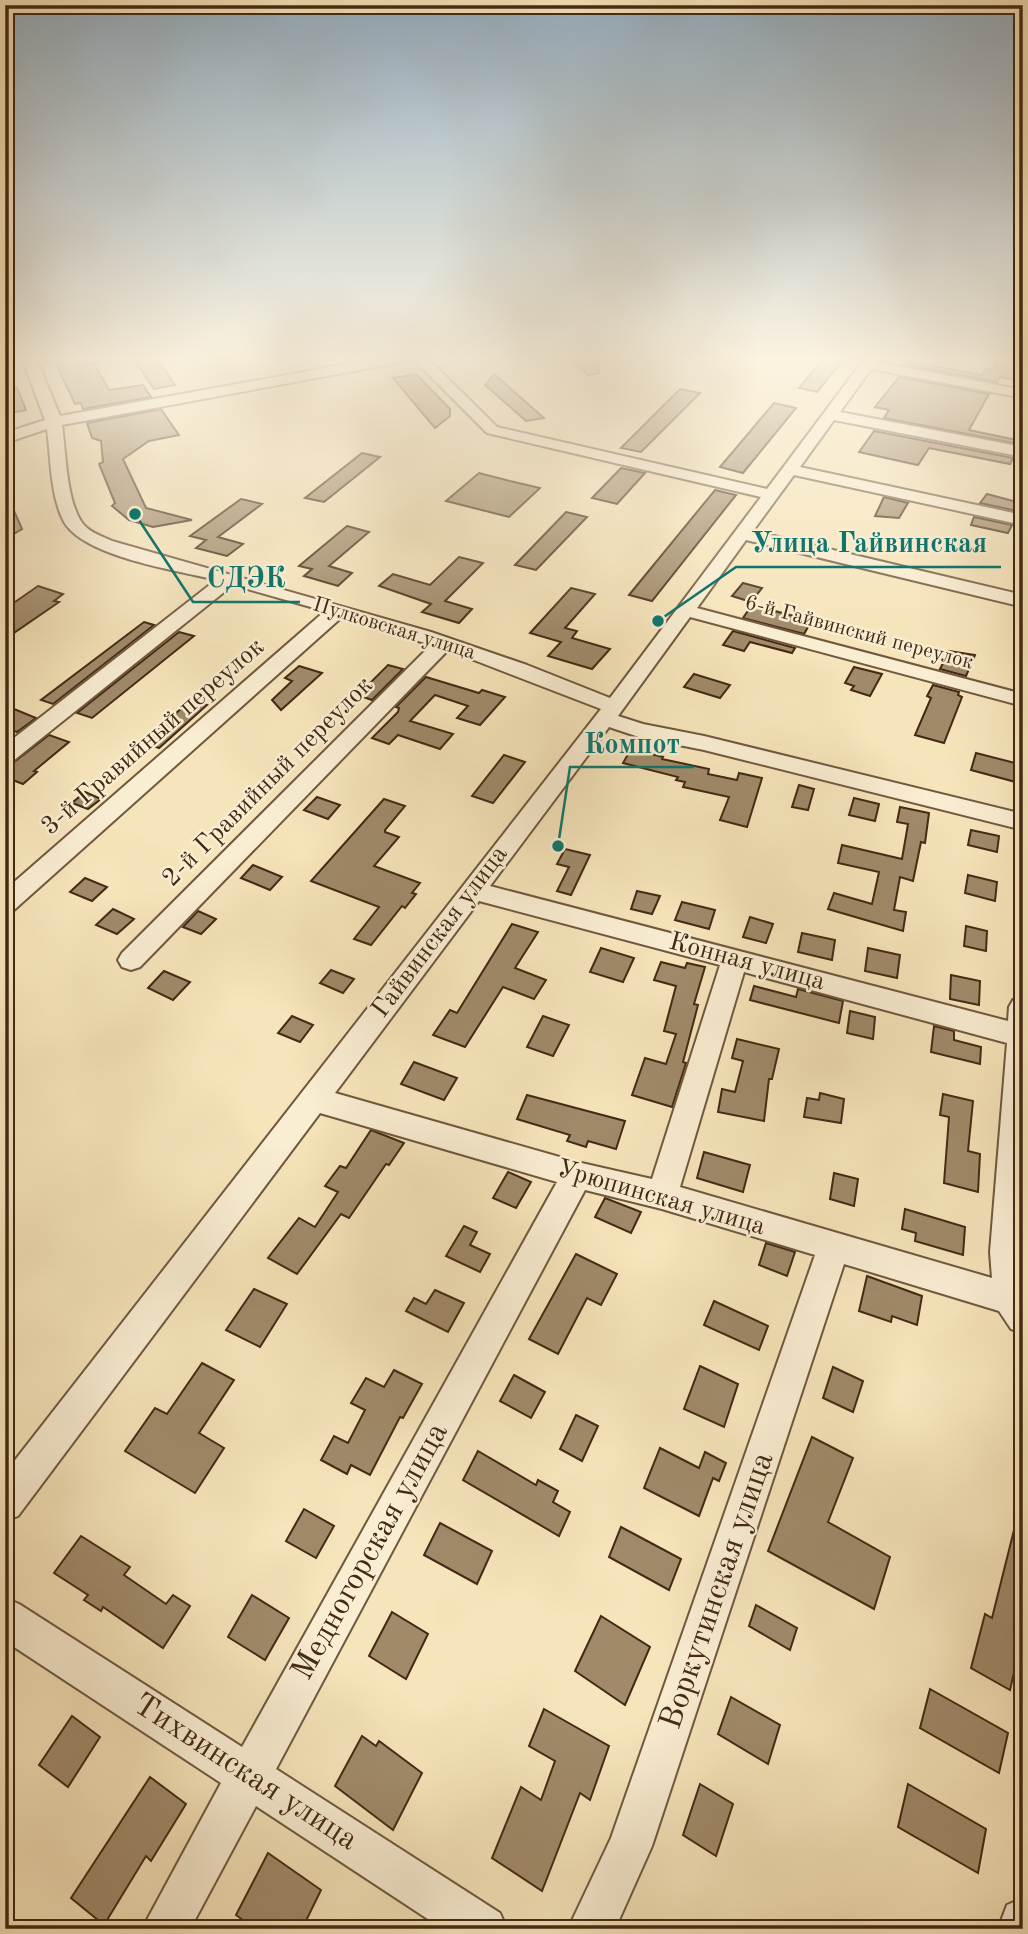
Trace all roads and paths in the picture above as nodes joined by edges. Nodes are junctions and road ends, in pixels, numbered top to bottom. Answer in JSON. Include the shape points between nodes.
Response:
{"nodes":[{"id":1,"x":57,"y":448,"type":"edge"},
{"id":2,"x":571,"y":448,"type":"edge"},
{"id":3,"x":803,"y":448,"type":"edge"},
{"id":4,"x":1004,"y":448,"type":"edge"},
{"id":5,"x":1023,"y":452,"type":"edge"},
{"id":6,"x":788,"y":468,"type":"junction"},
{"id":7,"x":769,"y":494,"type":"junction"},
{"id":8,"x":1023,"y":520,"type":"edge"},
{"id":9,"x":742,"y":534,"type":"junction"},
{"id":10,"x":230,"y":578,"type":"junction"},
{"id":11,"x":1023,"y":601,"type":"edge"},
{"id":12,"x":684,"y":610,"type":"junction"},
{"id":13,"x":337,"y":611,"type":"junction"},
{"id":14,"x":444,"y":643,"type":"junction"},
{"id":15,"x":1023,"y":700,"type":"edge"},
{"id":16,"x":609,"y":713,"type":"junction"},
{"id":17,"x":5,"y":756,"type":"edge"},
{"id":18,"x":1023,"y":822,"type":"edge"},
{"id":19,"x":472,"y":890,"type":"junction"},
{"id":20,"x":5,"y":904,"type":"edge"},
{"id":21,"x":735,"y":958,"type":"junction"},
{"id":22,"x":131,"y":960,"type":"dead end"},
{"id":23,"x":1022,"y":1022,"type":"edge"},
{"id":24,"x":312,"y":1099,"type":"junction"},
{"id":25,"x":577,"y":1175,"type":"junction"},
{"id":26,"x":662,"y":1195,"type":"junction"},
{"id":27,"x":833,"y":1249,"type":"junction"},
{"id":28,"x":1016,"y":1309,"type":"edge"},
{"id":29,"x":5,"y":1503,"type":"edge"},
{"id":30,"x":5,"y":1618,"type":"edge"},
{"id":31,"x":248,"y":1775,"type":"junction"},
{"id":32,"x":1023,"y":1922,"type":"edge"},
{"id":33,"x":165,"y":1929,"type":"edge"},
{"id":34,"x":484,"y":1929,"type":"edge"},
{"id":35,"x":591,"y":1929,"type":"edge"},
{"id":36,"x":1021,"y":1929,"type":"edge"}],
"edges":[{"from":1,"to":10,"type":"street","name":"Пулковская улица","via":[[77,529],[111,545]]},
{"from":2,"to":7,"type":"street"},
{"from":3,"to":6,"type":"street","name":"Гайвинская улица"},
{"from":4,"to":5,"type":"street"},
{"from":6,"to":7,"type":"street","name":"Гайвинская улица"},
{"from":6,"to":8,"type":"street"},
{"from":7,"to":9,"type":"street","name":"Гайвинская улица"},
{"from":9,"to":11,"type":"street"},
{"from":9,"to":12,"type":"street","name":"Гайвинская улица"},
{"from":10,"to":13,"type":"street","name":"Пулковская улица"},
{"from":10,"to":17,"type":"street"},
{"from":12,"to":15,"type":"street","name":"6-й Гайвинский переулок"},
{"from":12,"to":16,"type":"street","name":"Гайвинская улица"},
{"from":13,"to":14,"type":"street","name":"Пулковская улица"},
{"from":13,"to":20,"type":"street","name":"3-й Гравийный переулок"},
{"from":14,"to":16,"type":"street","name":"Пулковская улица","via":[[560,684]]},
{"from":14,"to":22,"type":"street","name":"2-й Гравийный переулок"},
{"from":16,"to":18,"type":"street","name":"Пулковская улица","via":[[639,730]]},
{"from":16,"to":19,"type":"street","name":"Гайвинская улица"},
{"from":19,"to":21,"type":"street","name":"Конная улица"},
{"from":19,"to":24,"type":"street","name":"Гайвинская улица"},
{"from":21,"to":23,"type":"street","name":"Конная улица"},
{"from":21,"to":26,"type":"street"},
{"from":23,"to":28,"type":"street","via":[[1006,1252]]},
{"from":24,"to":25,"type":"street","name":"Урюпинская улица"},
{"from":24,"to":29,"type":"street","name":"Гайвинская улица"},
{"from":25,"to":26,"type":"street","name":"Урюпинская улица"},
{"from":25,"to":31,"type":"street","name":"Медногорская улица"},
{"from":26,"to":27,"type":"street","name":"Урюпинская улица"},
{"from":27,"to":28,"type":"street","name":"Урюпинская улица"},
{"from":27,"to":35,"type":"street","name":"Воркутинская улица","via":[[630,1846]]},
{"from":30,"to":31,"type":"street","name":"Тихвинская улица"},
{"from":31,"to":33,"type":"street","name":"Медногорская улица"},
{"from":31,"to":34,"type":"street","name":"Тихвинская улица"},
{"from":32,"to":36,"type":"street"}]}
